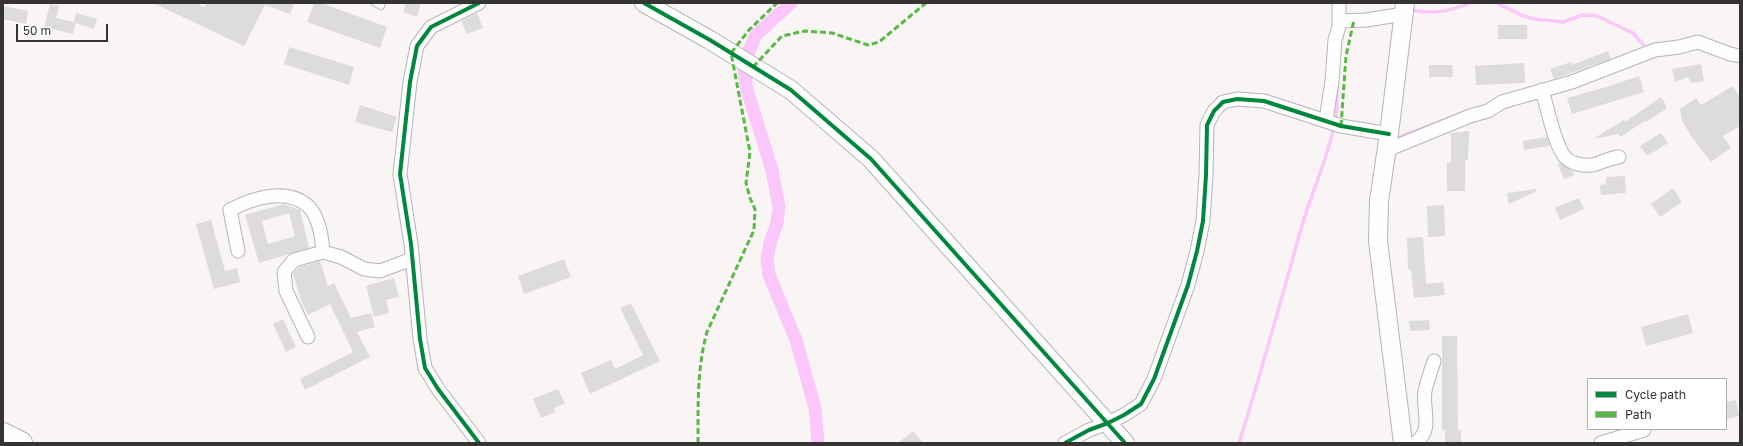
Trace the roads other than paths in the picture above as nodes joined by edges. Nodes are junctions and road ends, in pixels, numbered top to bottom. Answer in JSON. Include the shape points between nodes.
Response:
{"nodes":[{"id":1,"x":375,"y":3,"type":"edge"},
{"id":2,"x":382,"y":3,"type":"edge"},
{"id":3,"x":479,"y":3,"type":"edge"},
{"id":4,"x":644,"y":3,"type":"edge"},
{"id":5,"x":1339,"y":3,"type":"edge"},
{"id":6,"x":1404,"y":9,"type":"edge"},
{"id":7,"x":1339,"y":21,"type":"junction"},
{"id":8,"x":1740,"y":56,"type":"edge"},
{"id":9,"x":1542,"y":90,"type":"junction"},
{"id":10,"x":1326,"y":120,"type":"junction"},
{"id":11,"x":1388,"y":139,"type":"junction"},
{"id":12,"x":1619,"y":157,"type":"dead end"},
{"id":13,"x":238,"y":251,"type":"dead end"},
{"id":14,"x":323,"y":252,"type":"junction"},
{"id":15,"x":412,"y":259,"type":"junction"},
{"id":16,"x":308,"y":337,"type":"dead end"},
{"id":17,"x":1434,"y":361,"type":"dead end"},
{"id":18,"x":1108,"y":423,"type":"junction"},
{"id":19,"x":1644,"y":430,"type":"edge"},
{"id":20,"x":3,"y":434,"type":"edge"},
{"id":21,"x":21,"y":443,"type":"edge"},
{"id":22,"x":478,"y":443,"type":"edge"},
{"id":23,"x":1065,"y":443,"type":"edge"},
{"id":24,"x":1125,"y":443,"type":"edge"},
{"id":25,"x":1403,"y":443,"type":"edge"},
{"id":26,"x":1415,"y":443,"type":"edge"},
{"id":27,"x":1601,"y":443,"type":"edge"}],
"edges":[{"from":1,"to":2,"type":"lane","via":[[381,6]]},
{"from":3,"to":15,"type":"street","via":[[431,27],[417,46],[410,82],[400,174]]},
{"from":4,"to":18,"type":"street","via":[[791,90],[871,159]]},
{"from":5,"to":7,"type":"street"},
{"from":6,"to":7,"type":"street","via":[[1366,20]]},
{"from":6,"to":11,"type":"street"},
{"from":7,"to":10,"type":"street"},
{"from":8,"to":9,"type":"street","via":[[1698,42],[1650,52],[1572,82]]},
{"from":9,"to":11,"type":"street","via":[[1502,102],[1488,111]]},
{"from":9,"to":12,"type":"street","via":[[1557,143],[1564,156],[1579,164],[1592,165]]},
{"from":10,"to":11,"type":"street"},
{"from":10,"to":18,"type":"street","via":[[1264,100],[1237,98],[1224,102],[1214,111],[1207,125],[1203,221],[1188,284],[1154,379],[1141,404]]},
{"from":11,"to":25,"type":"street","via":[[1379,201],[1378,241]]},
{"from":13,"to":14,"type":"street","via":[[230,210],[244,202],[290,196],[308,206],[321,229]]},
{"from":14,"to":15,"type":"street","via":[[341,257],[364,269],[380,271]]},
{"from":14,"to":16,"type":"street","via":[[294,260],[284,272],[286,291]]},
{"from":15,"to":22,"type":"street","via":[[425,368]]},
{"from":17,"to":26,"type":"street","via":[[1425,392],[1426,429],[1421,439]]},
{"from":18,"to":23,"type":"street"},
{"from":18,"to":24,"type":"street"},
{"from":19,"to":27,"type":"street"},
{"from":20,"to":21,"type":"highway"}]}
